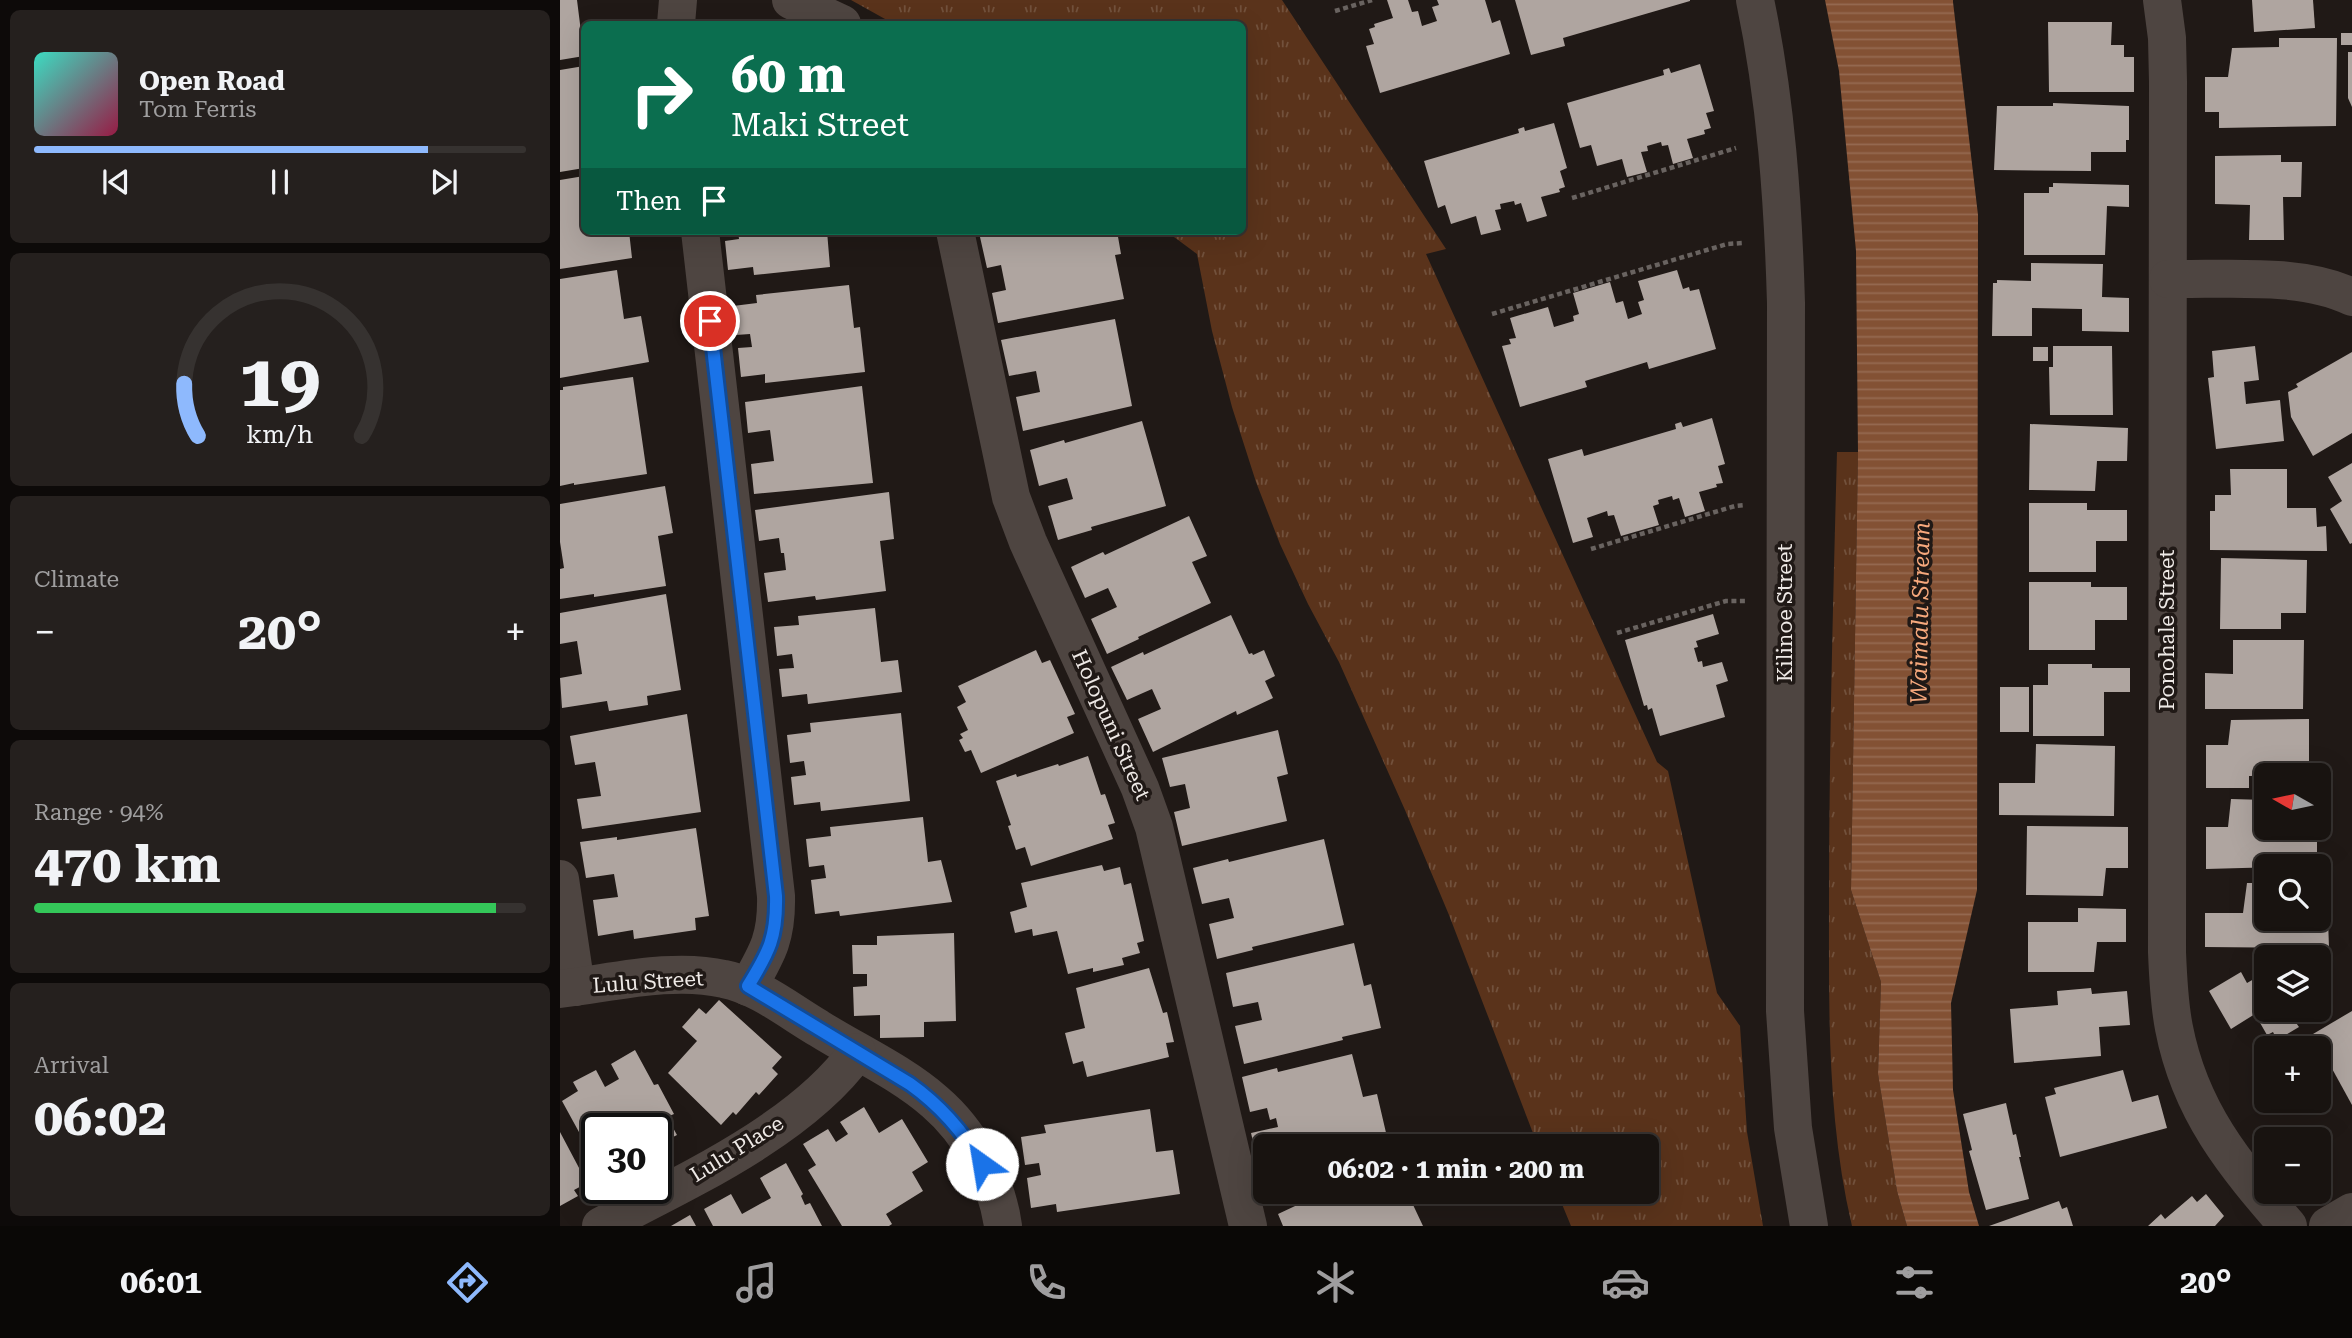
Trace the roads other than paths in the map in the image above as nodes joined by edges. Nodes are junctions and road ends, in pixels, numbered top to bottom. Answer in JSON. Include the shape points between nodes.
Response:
{"nodes":[{"id":1,"x":678,"y":0,"type":"edge"},
{"id":2,"x":791,"y":0,"type":"edge"},
{"id":3,"x":1755,"y":0,"type":"edge"},
{"id":4,"x":2162,"y":0,"type":"edge"},
{"id":5,"x":676,"y":21,"type":"edge"},
{"id":6,"x":836,"y":21,"type":"edge"},
{"id":7,"x":700,"y":235,"type":"edge"},
{"id":8,"x":956,"y":235,"type":"edge"},
{"id":9,"x":2168,"y":279,"type":"junction"},
{"id":10,"x":2352,"y":297,"type":"edge"},
{"id":11,"x":560,"y":879,"type":"edge"},
{"id":12,"x":748,"y":986,"type":"junction"},
{"id":13,"x":568,"y":988,"type":"edge"},
{"id":14,"x":857,"y":1052,"type":"junction"},
{"id":15,"x":2352,"y":1212,"type":"edge"},
{"id":16,"x":601,"y":1226,"type":"edge"},
{"id":17,"x":1003,"y":1226,"type":"edge"},
{"id":18,"x":1248,"y":1226,"type":"edge"},
{"id":19,"x":1809,"y":1226,"type":"edge"},
{"id":20,"x":2288,"y":1226,"type":"edge"},
{"id":21,"x":2328,"y":1226,"type":"edge"}],
"edges":[{"from":1,"to":5,"type":"street"},
{"from":2,"to":6,"type":"street"},
{"from":3,"to":19,"type":"street","name":"Kilinoe Street","via":[[1776,134],[1784,245],[1785,1011],[1793,1128]]},
{"from":4,"to":9,"type":"street","name":"Ponohale Street","via":[[2168,82]]},
{"from":7,"to":12,"type":"street","via":[[776,896],[775,934]]},
{"from":8,"to":18,"type":"street","name":"Holopuni Street","via":[[1011,497],[1154,827]]},
{"from":9,"to":10,"type":"street","via":[[2286,281],[2314,284]]},
{"from":9,"to":20,"type":"street","name":"Ponohale Street","via":[[2167,952],[2173,1026],[2189,1080],[2213,1131]]},
{"from":11,"to":13,"type":"street"},
{"from":12,"to":13,"type":"street","name":"Lulu Street","via":[[724,979],[676,976]]},
{"from":12,"to":14,"type":"street","name":"Lulu Street"},
{"from":14,"to":16,"type":"street","name":"Lulu Place","via":[[817,1096],[747,1146]]},
{"from":14,"to":17,"type":"street","name":"Lulu Street","via":[[910,1084],[950,1117],[982,1164]]},
{"from":15,"to":21,"type":"street"}]}
